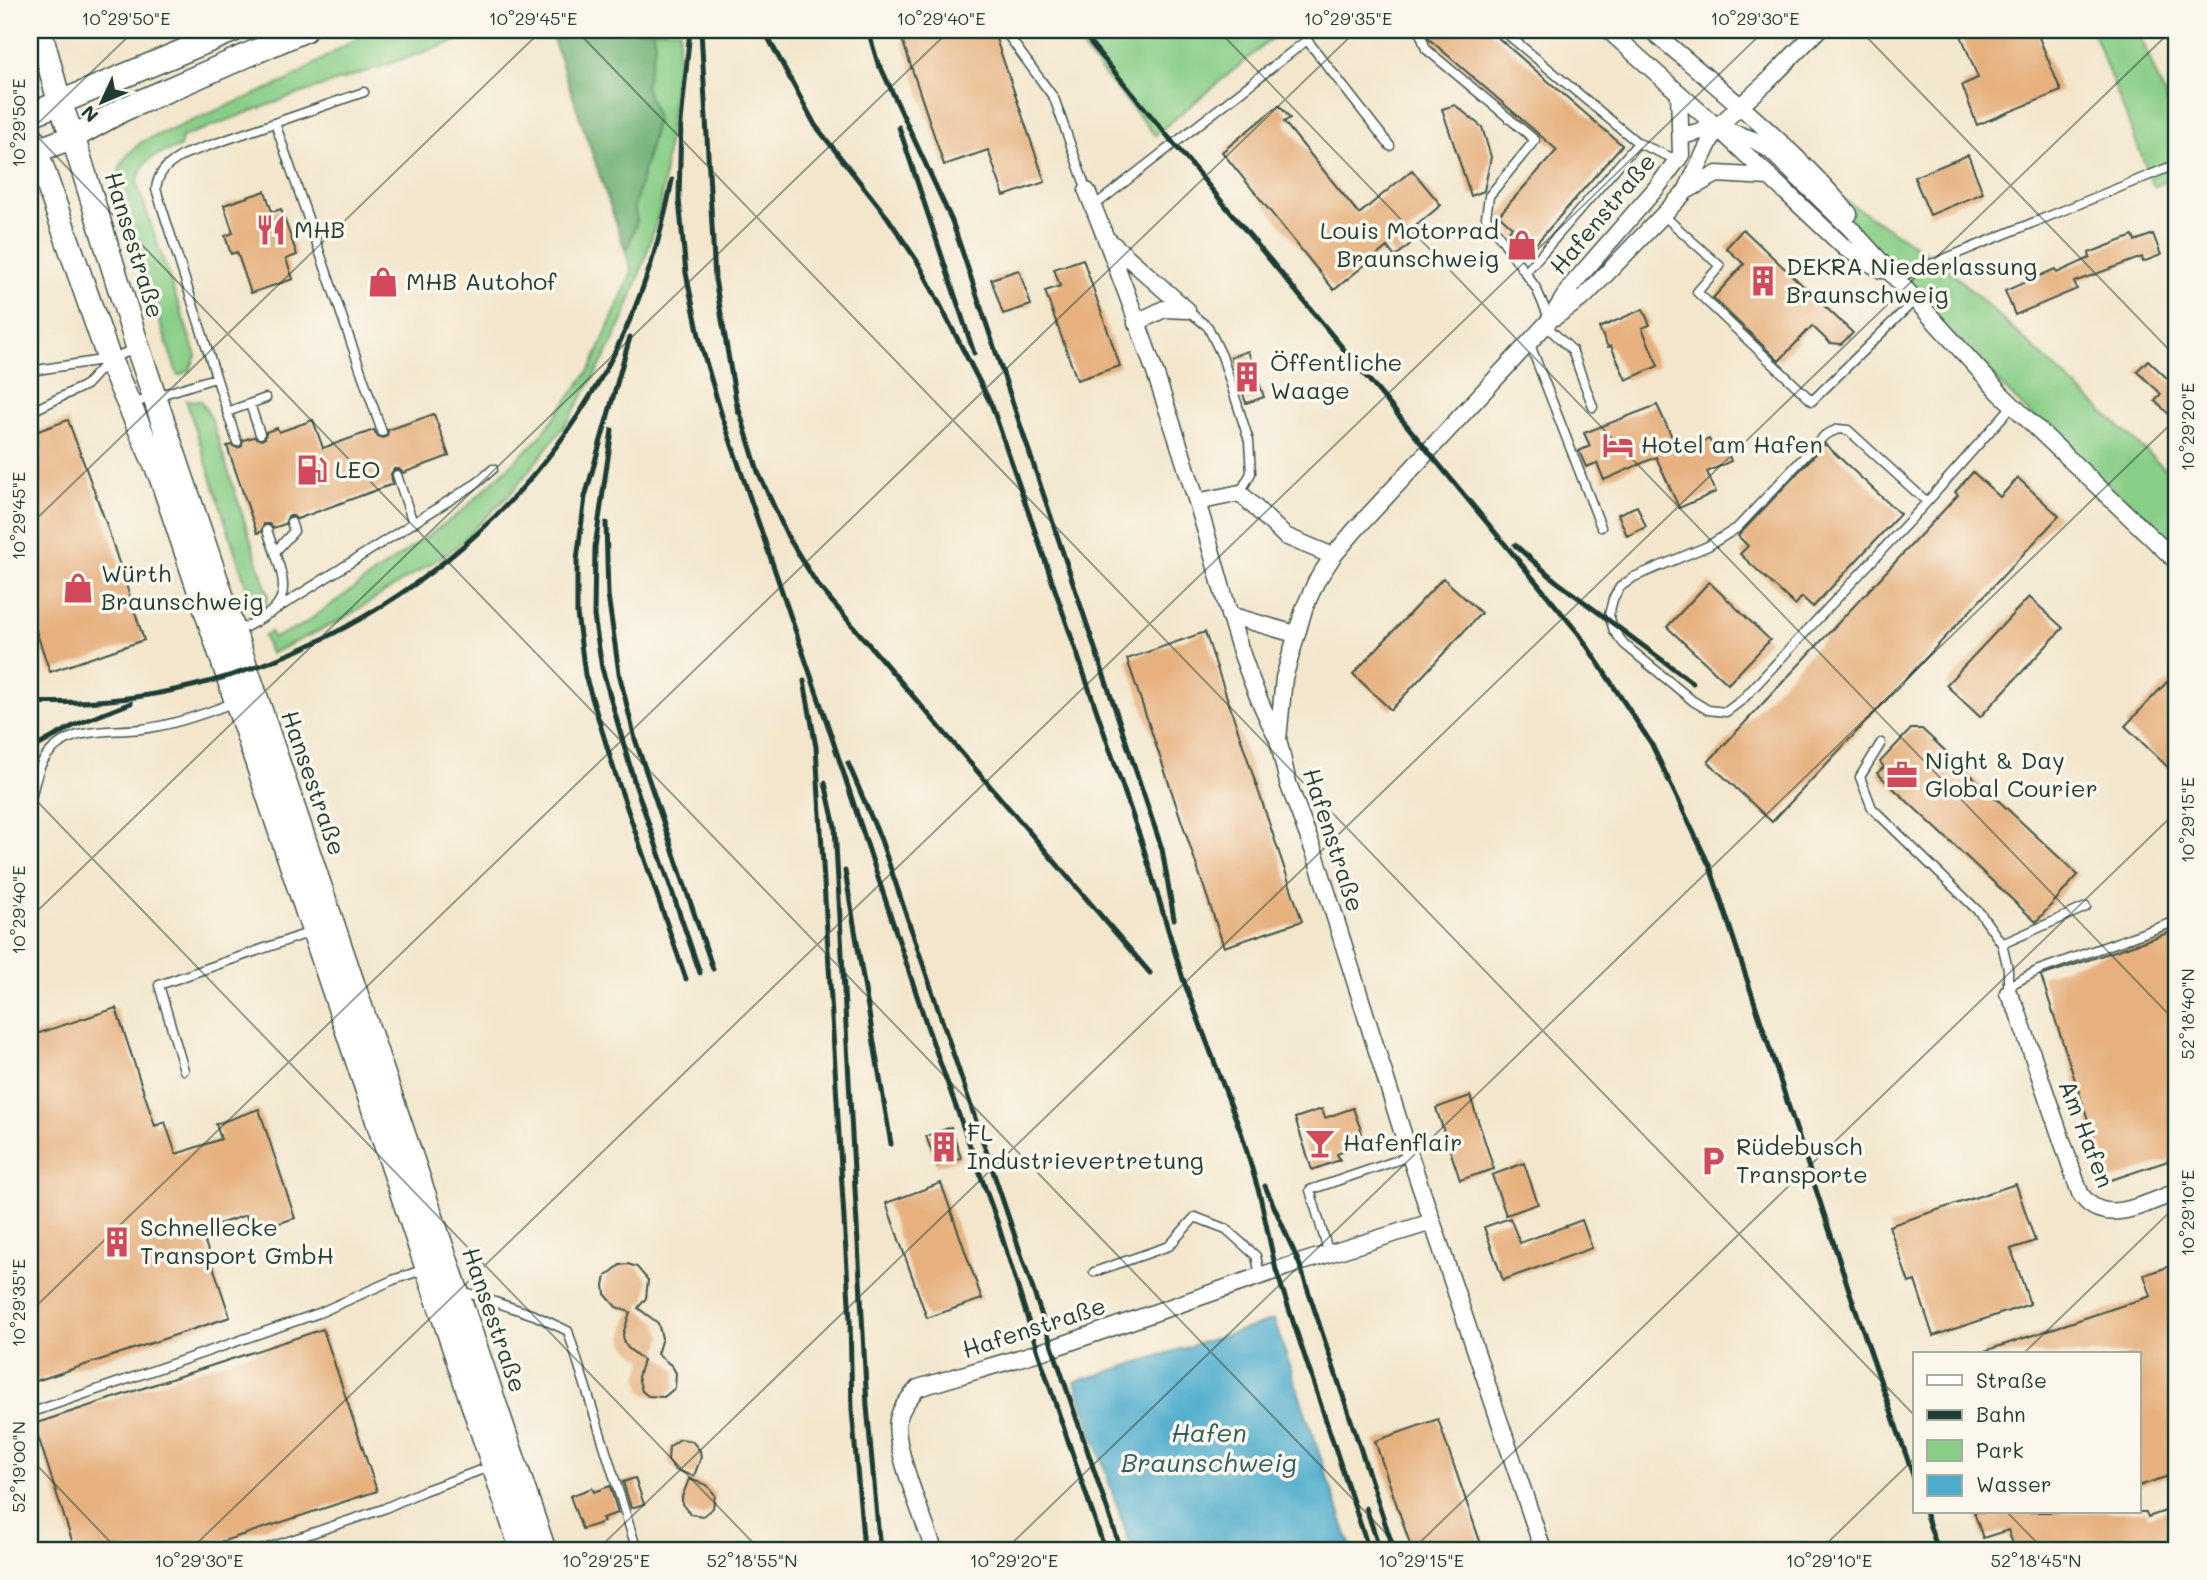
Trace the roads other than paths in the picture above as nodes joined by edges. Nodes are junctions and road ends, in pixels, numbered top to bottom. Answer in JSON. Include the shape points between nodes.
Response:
{"nodes":[{"id":1,"x":40,"y":30,"type":"edge"},
{"id":2,"x":234,"y":30,"type":"edge"},
{"id":3,"x":305,"y":30,"type":"edge"},
{"id":4,"x":1004,"y":30,"type":"edge"},
{"id":5,"x":1419,"y":30,"type":"edge"},
{"id":6,"x":1502,"y":30,"type":"edge"},
{"id":7,"x":1608,"y":30,"type":"edge"},
{"id":8,"x":1651,"y":30,"type":"edge"},
{"id":9,"x":1818,"y":30,"type":"edge"},
{"id":10,"x":364,"y":92,"type":"dead end"},
{"id":11,"x":1679,"y":93,"type":"junction"},
{"id":12,"x":60,"y":104,"type":"junction"},
{"id":13,"x":1742,"y":106,"type":"junction"},
{"id":14,"x":30,"y":115,"type":"edge"},
{"id":15,"x":275,"y":123,"type":"junction"},
{"id":16,"x":1717,"y":127,"type":"junction"},
{"id":17,"x":1682,"y":136,"type":"junction"},
{"id":18,"x":73,"y":137,"type":"junction"},
{"id":19,"x":1638,"y":143,"type":"junction"},
{"id":20,"x":32,"y":146,"type":"edge"},
{"id":21,"x":1390,"y":146,"type":"dead end"},
{"id":22,"x":1677,"y":160,"type":"junction"},
{"id":23,"x":2177,"y":164,"type":"edge"},
{"id":24,"x":1769,"y":177,"type":"junction"},
{"id":25,"x":1087,"y":191,"type":"joint"},
{"id":26,"x":1686,"y":191,"type":"junction"},
{"id":27,"x":1094,"y":206,"type":"junction"},
{"id":28,"x":1663,"y":215,"type":"junction"},
{"id":29,"x":1106,"y":238,"type":"junction"},
{"id":30,"x":1525,"y":273,"type":"junction"},
{"id":31,"x":1895,"y":279,"type":"junction"},
{"id":32,"x":1914,"y":300,"type":"junction"},
{"id":33,"x":1187,"y":310,"type":"junction"},
{"id":34,"x":1136,"y":323,"type":"junction"},
{"id":35,"x":1548,"y":323,"type":"junction"},
{"id":36,"x":1529,"y":342,"type":"junction"},
{"id":37,"x":138,"y":348,"type":"junction"},
{"id":38,"x":109,"y":359,"type":"junction"},
{"id":39,"x":30,"y":371,"type":"edge"},
{"id":40,"x":215,"y":378,"type":"junction"},
{"id":41,"x":155,"y":396,"type":"junction"},
{"id":42,"x":266,"y":398,"type":"dead end"},
{"id":43,"x":131,"y":404,"type":"junction"},
{"id":44,"x":250,"y":404,"type":"junction"},
{"id":45,"x":2013,"y":405,"type":"junction"},
{"id":46,"x":1593,"y":407,"type":"dead end"},
{"id":47,"x":30,"y":412,"type":"edge"},
{"id":48,"x":227,"y":412,"type":"junction"},
{"id":49,"x":382,"y":432,"type":"dead end"},
{"id":50,"x":260,"y":434,"type":"dead end"},
{"id":51,"x":237,"y":443,"type":"dead end"},
{"id":52,"x":494,"y":469,"type":"dead end"},
{"id":53,"x":397,"y":475,"type":"dead end"},
{"id":54,"x":1240,"y":493,"type":"junction"},
{"id":55,"x":1197,"y":502,"type":"junction"},
{"id":56,"x":1927,"y":502,"type":"junction"},
{"id":57,"x":291,"y":522,"type":"dead end"},
{"id":58,"x":413,"y":523,"type":"junction"},
{"id":59,"x":1601,"y":527,"type":"dead end"},
{"id":60,"x":267,"y":530,"type":"dead end"},
{"id":61,"x":275,"y":552,"type":"junction"},
{"id":62,"x":1333,"y":556,"type":"junction"},
{"id":63,"x":2177,"y":562,"type":"edge"},
{"id":64,"x":270,"y":613,"type":"junction"},
{"id":65,"x":1229,"y":615,"type":"junction"},
{"id":66,"x":234,"y":632,"type":"junction"},
{"id":67,"x":1295,"y":634,"type":"junction"},
{"id":68,"x":247,"y":699,"type":"junction"},
{"id":69,"x":1278,"y":739,"type":"junction"},
{"id":70,"x":1881,"y":743,"type":"dead end"},
{"id":71,"x":30,"y":802,"type":"edge"},
{"id":72,"x":2086,"y":907,"type":"dead end"},
{"id":73,"x":2177,"y":921,"type":"edge"},
{"id":74,"x":324,"y":927,"type":"junction"},
{"id":75,"x":2002,"y":944,"type":"junction"},
{"id":76,"x":2008,"y":993,"type":"junction"},
{"id":77,"x":184,"y":1070,"type":"dead end"},
{"id":78,"x":1410,"y":1156,"type":"junction"},
{"id":79,"x":2177,"y":1192,"type":"edge"},
{"id":80,"x":1432,"y":1222,"type":"junction"},
{"id":81,"x":1329,"y":1254,"type":"junction"},
{"id":82,"x":437,"y":1265,"type":"junction"},
{"id":83,"x":1094,"y":1272,"type":"dead end"},
{"id":84,"x":1260,"y":1275,"type":"junction"},
{"id":85,"x":456,"y":1290,"type":"junction"},
{"id":86,"x":30,"y":1413,"type":"edge"},
{"id":87,"x":503,"y":1462,"type":"junction"},
{"id":88,"x":262,"y":1550,"type":"edge"},
{"id":89,"x":523,"y":1550,"type":"edge"},
{"id":90,"x":544,"y":1550,"type":"edge"},
{"id":91,"x":637,"y":1550,"type":"edge"},
{"id":92,"x":934,"y":1550,"type":"edge"},
{"id":93,"x":1543,"y":1550,"type":"edge"}],
"edges":[{"from":1,"to":12,"type":"main road","name":"Hansestraße"},
{"from":2,"to":12,"type":"main road"},
{"from":3,"to":18,"type":"main road","via":[[124,109]]},
{"from":4,"to":25,"type":"lane","via":[[1054,98]]},
{"from":5,"to":30,"type":"lane","via":[[1426,49],[1535,140],[1489,196],[1486,217]]},
{"from":6,"to":19,"type":"lane"},
{"from":7,"to":11,"type":"street"},
{"from":8,"to":13,"type":"street"},
{"from":9,"to":13,"type":"street"},
{"from":10,"to":15,"type":"lane"},
{"from":11,"to":16,"type":"street"},
{"from":11,"to":17,"type":"street","name":"Hafenstraße"},
{"from":12,"to":14,"type":"main road"},
{"from":12,"to":18,"type":"main road","name":"Hansestraße"},
{"from":13,"to":16,"type":"street"},
{"from":13,"to":31,"type":"street","via":[[1829,190]]},
{"from":15,"to":40,"type":"lane","via":[[185,155],[166,166],[157,180]]},
{"from":15,"to":49,"type":"lane"},
{"from":16,"to":17,"type":"street"},
{"from":16,"to":24,"type":"street"},
{"from":16,"to":26,"type":"street","name":"Hafenstraße"},
{"from":16,"to":31,"type":"street","via":[[1770,150]]},
{"from":17,"to":22,"type":"street","name":"Hafenstraße"},
{"from":18,"to":20,"type":"main road"},
{"from":18,"to":37,"type":"main road","name":"Hansestraße"},
{"from":19,"to":22,"type":"lane"},
{"from":19,"to":30,"type":"lane"},
{"from":20,"to":38,"type":"main road","name":"Hansestraße"},
{"from":21,"to":27,"type":"lane","via":[[1307,40]]},
{"from":22,"to":35,"type":"street","name":"Hafenstraße","via":[[1571,286]]},
{"from":23,"to":31,"type":"lane"},
{"from":24,"to":26,"type":"street","name":"Hafenstraße","via":[[1717,174]]},
{"from":24,"to":31,"type":"street","via":[[1846,248]]},
{"from":25,"to":27,"type":"street","name":"Hafenstraße"},
{"from":26,"to":28,"type":"street","name":"Hafenstraße"},
{"from":27,"to":29,"type":"street","name":"Hafenstraße"},
{"from":28,"to":32,"type":"lane","via":[[1720,266],[1697,292],[1812,401]]},
{"from":28,"to":35,"type":"street","name":"Hafenstraße","via":[[1585,296]]},
{"from":29,"to":33,"type":"street","name":"Hafenstraße"},
{"from":29,"to":34,"type":"street","name":"Hafenstraße"},
{"from":30,"to":35,"type":"lane","via":[[1536,288]]},
{"from":31,"to":32,"type":"street"},
{"from":32,"to":45,"type":"street"},
{"from":33,"to":34,"type":"street","via":[[1164,309]]},
{"from":33,"to":54,"type":"lane","via":[[1208,327],[1222,356],[1249,440],[1251,473]]},
{"from":34,"to":55,"type":"street","name":"Hafenstraße"},
{"from":35,"to":36,"type":"street","name":"Hafenstraße"},
{"from":35,"to":46,"type":"lane","via":[[1572,350]]},
{"from":36,"to":59,"type":"lane"},
{"from":36,"to":62,"type":"street","name":"Hafenstraße"},
{"from":37,"to":38,"type":"lane"},
{"from":37,"to":41,"type":"main road","name":"Hansestraße"},
{"from":38,"to":39,"type":"lane"},
{"from":38,"to":43,"type":"main road","name":"Hansestraße"},
{"from":38,"to":47,"type":"lane","via":[[86,385]]},
{"from":40,"to":41,"type":"lane"},
{"from":40,"to":48,"type":"lane"},
{"from":41,"to":43,"type":"lane"},
{"from":41,"to":66,"type":"main road","name":"Hansestraße"},
{"from":42,"to":44,"type":"lane"},
{"from":43,"to":68,"type":"main road","name":"Hansestraße"},
{"from":44,"to":48,"type":"lane"},
{"from":44,"to":50,"type":"lane"},
{"from":45,"to":56,"type":"lane"},
{"from":45,"to":63,"type":"street"},
{"from":48,"to":51,"type":"lane"},
{"from":52,"to":58,"type":"lane"},
{"from":53,"to":58,"type":"lane"},
{"from":54,"to":55,"type":"street"},
{"from":54,"to":62,"type":"street","via":[[1285,536]]},
{"from":55,"to":65,"type":"street","name":"Hafenstraße"},
{"from":56,"to":56,"type":"lane","via":[[1848,430],[1838,429],[1825,435],[1737,528],[1620,587],[1609,615],[1614,631],[1693,701],[1708,710],[1726,712]]},
{"from":57,"to":61,"type":"lane","via":[[294,531]]},
{"from":58,"to":64,"type":"lane"},
{"from":60,"to":61,"type":"lane"},
{"from":61,"to":64,"type":"lane","via":[[284,579],[282,599]]},
{"from":62,"to":67,"type":"street","name":"Hafenstraße"},
{"from":64,"to":66,"type":"lane"},
{"from":65,"to":67,"type":"street"},
{"from":65,"to":69,"type":"street","name":"Hafenstraße","via":[[1260,705]]},
{"from":66,"to":68,"type":"main road","name":"Hansestraße"},
{"from":67,"to":69,"type":"street","name":"Hafenstraße","via":[[1284,678]]},
{"from":68,"to":71,"type":"lane","via":[[144,729],[90,731],[68,737],[43,761]]},
{"from":68,"to":74,"type":"main road","name":"Hansestraße"},
{"from":69,"to":78,"type":"street","name":"Hafenstraße","via":[[1287,783],[1316,857]]},
{"from":70,"to":75,"type":"lane","via":[[1860,777],[1872,808],[1980,913]]},
{"from":72,"to":75,"type":"lane"},
{"from":73,"to":76,"type":"lane","via":[[2039,970],[2014,983]]},
{"from":74,"to":77,"type":"lane","via":[[159,985]]},
{"from":74,"to":82,"type":"main road","name":"Hansestraße"},
{"from":75,"to":76,"type":"lane"},
{"from":76,"to":79,"type":"street","name":"Am Hafen","via":[[2087,1203],[2111,1213]]},
{"from":78,"to":80,"type":"street","name":"Hafenstraße"},
{"from":78,"to":81,"type":"lane","via":[[1310,1190]]},
{"from":80,"to":81,"type":"street","name":"Hafenstraße"},
{"from":80,"to":93,"type":"street","name":"Hafenstraße"},
{"from":81,"to":84,"type":"street","name":"Hafenstraße"},
{"from":82,"to":85,"type":"main road","name":"Hansestraße"},
{"from":82,"to":86,"type":"lane","via":[[319,1313]]},
{"from":82,"to":87,"type":"main road","name":"Hansestraße"},
{"from":83,"to":84,"type":"lane","via":[[1169,1246],[1195,1217],[1226,1229],[1256,1256]]},
{"from":84,"to":92,"type":"street","name":"Hafenstraße","via":[[1053,1348],[918,1388],[898,1420],[897,1441]]},
{"from":85,"to":87,"type":"main road","name":"Hansestraße"},
{"from":85,"to":91,"type":"lane","via":[[568,1331]]},
{"from":87,"to":88,"type":"lane"},
{"from":87,"to":89,"type":"main road","name":"Hansestraße"},
{"from":87,"to":90,"type":"main road","name":"Hansestraße"}]}
